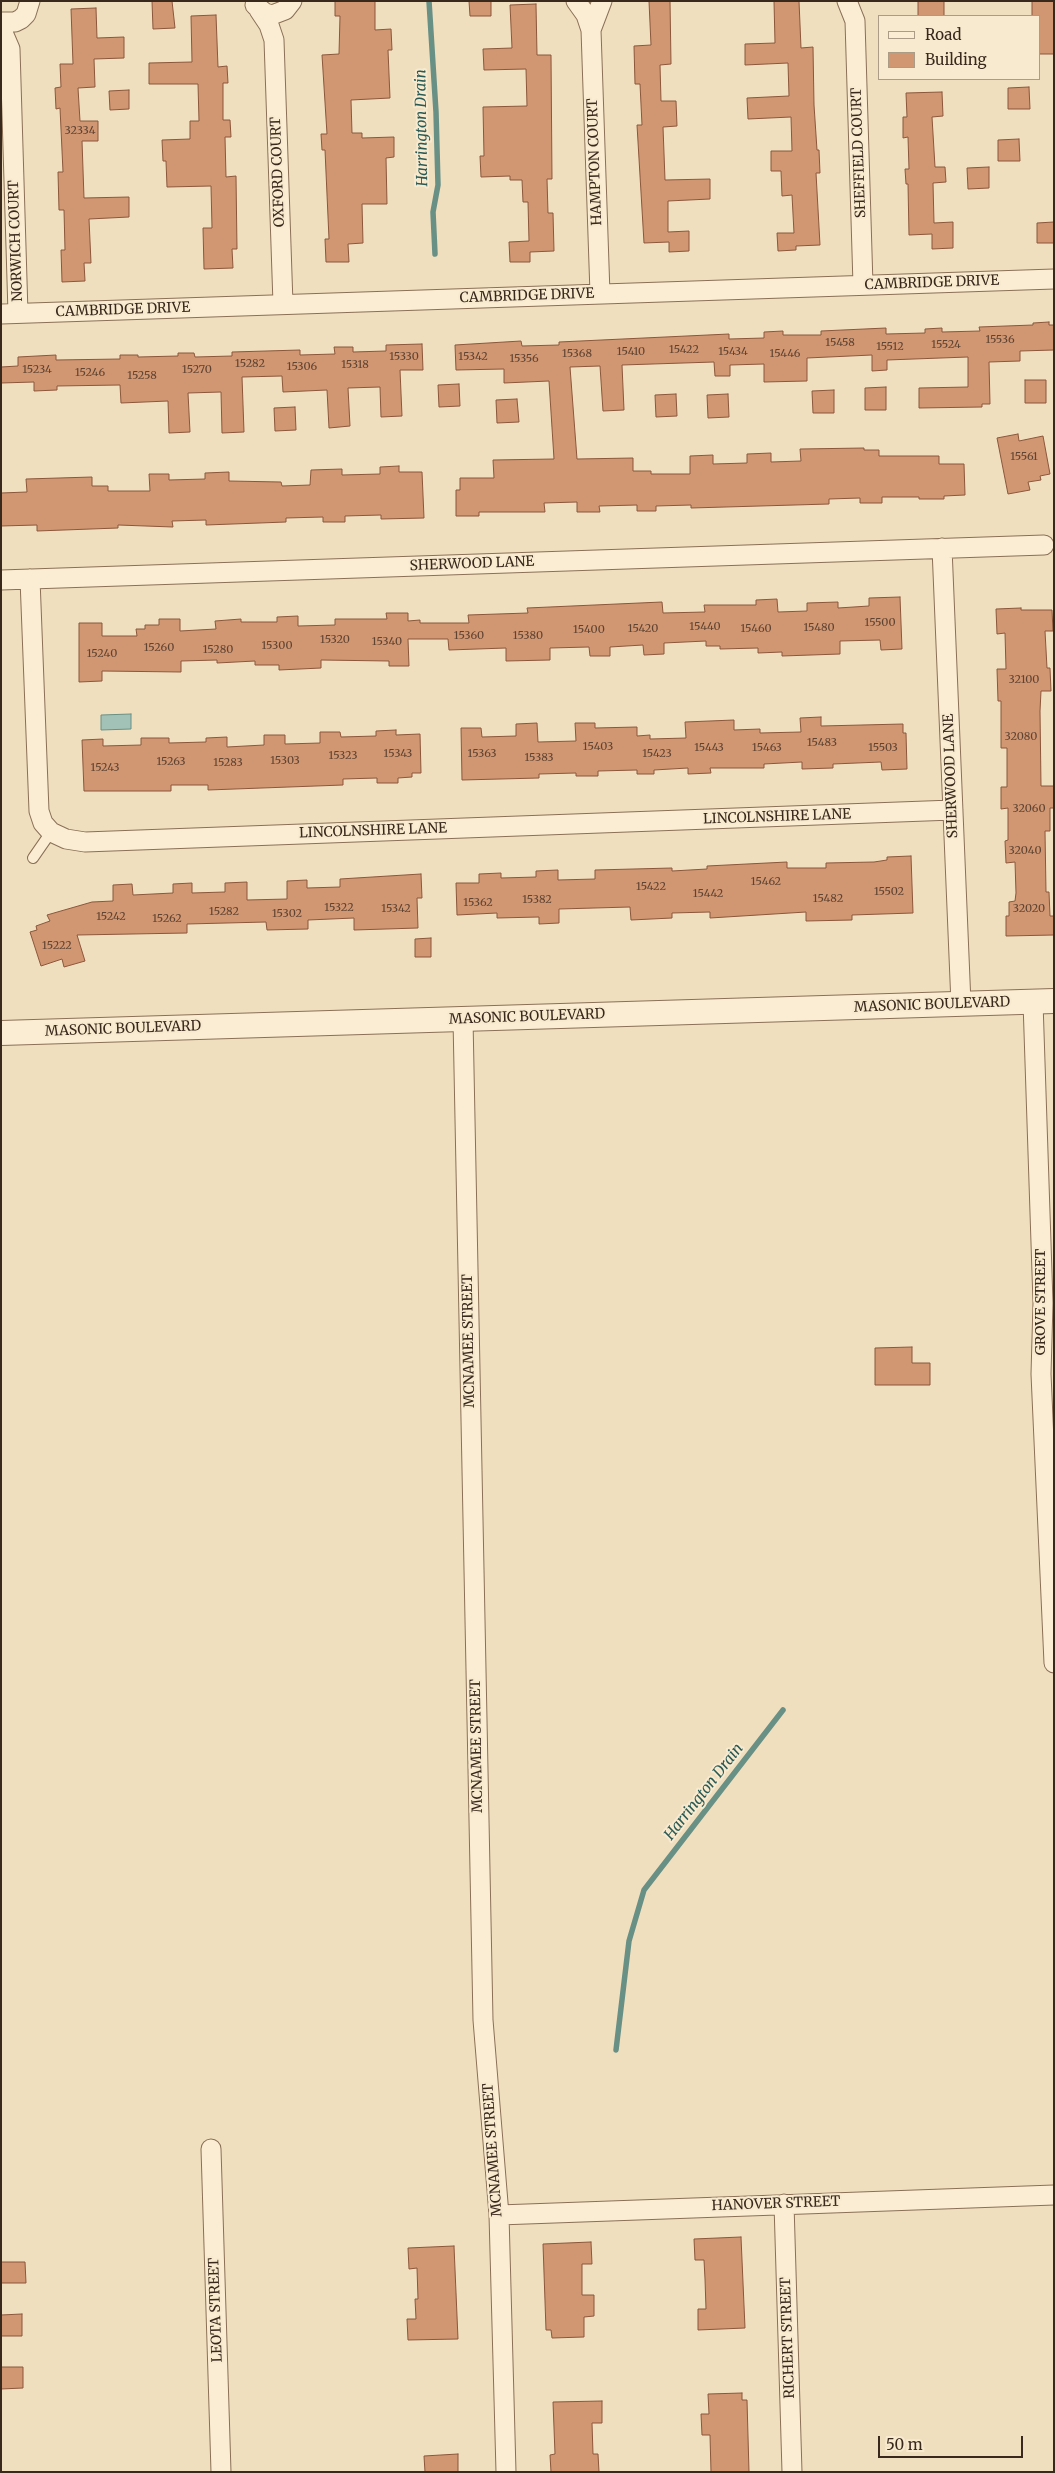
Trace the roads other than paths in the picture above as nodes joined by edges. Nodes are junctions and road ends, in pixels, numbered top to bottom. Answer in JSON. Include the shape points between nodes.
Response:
{"nodes":[{"id":1,"x":30,"y":1,"type":"edge"},
{"id":2,"x":577,"y":1,"type":"edge"},
{"id":3,"x":602,"y":1,"type":"edge"},
{"id":4,"x":847,"y":1,"type":"edge"},
{"id":5,"x":862,"y":1,"type":"edge"},
{"id":6,"x":256,"y":6,"type":"edge"},
{"id":7,"x":289,"y":6,"type":"edge"},
{"id":8,"x":21,"y":19,"type":"junction"},
{"id":9,"x":855,"y":21,"type":"junction"},
{"id":10,"x":1,"y":22,"type":"edge"},
{"id":11,"x":1,"y":28,"type":"edge"},
{"id":12,"x":591,"y":30,"type":"junction"},
{"id":13,"x":274,"y":40,"type":"junction"},
{"id":14,"x":10,"y":49,"type":"junction"},
{"id":15,"x":1054,"y":279,"type":"edge"},
{"id":16,"x":863,"y":285,"type":"junction"},
{"id":17,"x":600,"y":294,"type":"junction"},
{"id":18,"x":283,"y":304,"type":"junction"},
{"id":19,"x":10,"y":314,"type":"edge"},
{"id":20,"x":1044,"y":545,"type":"dead end"},
{"id":21,"x":942,"y":548,"type":"junction"},
{"id":22,"x":30,"y":579,"type":"junction"},
{"id":23,"x":1,"y":580,"type":"edge"},
{"id":24,"x":953,"y":810,"type":"junction"},
{"id":25,"x":51,"y":832,"type":"junction"},
{"id":26,"x":33,"y":858,"type":"dead end"},
{"id":27,"x":1044,"y":1002,"type":"edge"},
{"id":28,"x":961,"y":1004,"type":"junction"},
{"id":29,"x":463,"y":1019,"type":"junction"},
{"id":30,"x":1,"y":1033,"type":"edge"},
{"id":31,"x":1048,"y":1303,"type":"edge"},
{"id":32,"x":1054,"y":1663,"type":"edge"},
{"id":33,"x":212,"y":2149,"type":"dead end"},
{"id":34,"x":1054,"y":2195,"type":"edge"},
{"id":35,"x":784,"y":2204,"type":"junction"},
{"id":36,"x":499,"y":2215,"type":"junction"},
{"id":37,"x":221,"y":2472,"type":"edge"},
{"id":38,"x":506,"y":2472,"type":"edge"},
{"id":39,"x":792,"y":2472,"type":"edge"}],
"edges":[{"from":1,"to":8,"type":"street","name":"NORWICH COURT"},
{"from":2,"to":3,"type":"street","name":"HAMPTON COURT","via":[[589,5]]},
{"from":2,"to":12,"type":"street","name":"HAMPTON COURT"},
{"from":3,"to":12,"type":"street","name":"HAMPTON COURT"},
{"from":4,"to":9,"type":"street","name":"SHEFFIELD COURT"},
{"from":5,"to":9,"type":"street","name":"SHEFFIELD COURT"},
{"from":6,"to":7,"type":"street","name":"OXFORD COURT","via":[[272,15]]},
{"from":6,"to":13,"type":"street","name":"OXFORD COURT","via":[[269,25]]},
{"from":7,"to":13,"type":"street","name":"OXFORD COURT"},
{"from":8,"to":10,"type":"street"},
{"from":8,"to":14,"type":"street","name":"NORWICH COURT"},
{"from":9,"to":16,"type":"street","name":"SHEFFIELD COURT"},
{"from":11,"to":14,"type":"street","name":"NORWICH COURT"},
{"from":12,"to":17,"type":"street","name":"HAMPTON COURT"},
{"from":13,"to":18,"type":"street","name":"OXFORD COURT"},
{"from":14,"to":19,"type":"street","name":"NORWICH COURT"},
{"from":15,"to":16,"type":"street","name":"CAMBRIDGE DRIVE"},
{"from":16,"to":17,"type":"street","name":"CAMBRIDGE DRIVE"},
{"from":17,"to":18,"type":"street","name":"CAMBRIDGE DRIVE"},
{"from":18,"to":19,"type":"street","name":"CAMBRIDGE DRIVE"},
{"from":20,"to":21,"type":"street","name":"SHERWOOD LANE"},
{"from":21,"to":22,"type":"street","name":"SHERWOOD LANE"},
{"from":21,"to":24,"type":"street","name":"SHERWOOD LANE"},
{"from":22,"to":23,"type":"street","name":"SHERWOOD LANE"},
{"from":22,"to":25,"type":"street","via":[[39,811]]},
{"from":24,"to":25,"type":"street","name":"LINCOLNSHIRE LANE","via":[[84,842]]},
{"from":24,"to":28,"type":"street","name":"SHERWOOD LANE"},
{"from":25,"to":26,"type":"lane"},
{"from":27,"to":28,"type":"street","name":"MASONIC BOULEVARD"},
{"from":27,"to":31,"type":"street","name":"GROVE STREET"},
{"from":28,"to":29,"type":"street","name":"MASONIC BOULEVARD"},
{"from":29,"to":30,"type":"street","name":"MASONIC BOULEVARD"},
{"from":29,"to":36,"type":"street","name":"MCNAMEE STREET","via":[[483,2020]]},
{"from":31,"to":32,"type":"street","name":"GROVE STREET","via":[[1041,1374]]},
{"from":33,"to":37,"type":"street","name":"LEOTA STREET"},
{"from":34,"to":35,"type":"street","name":"HANOVER STREET"},
{"from":35,"to":36,"type":"street","name":"HANOVER STREET"},
{"from":35,"to":39,"type":"street","name":"RICHERT STREET"},
{"from":36,"to":38,"type":"street","name":"MCNAMEE STREET"}]}
